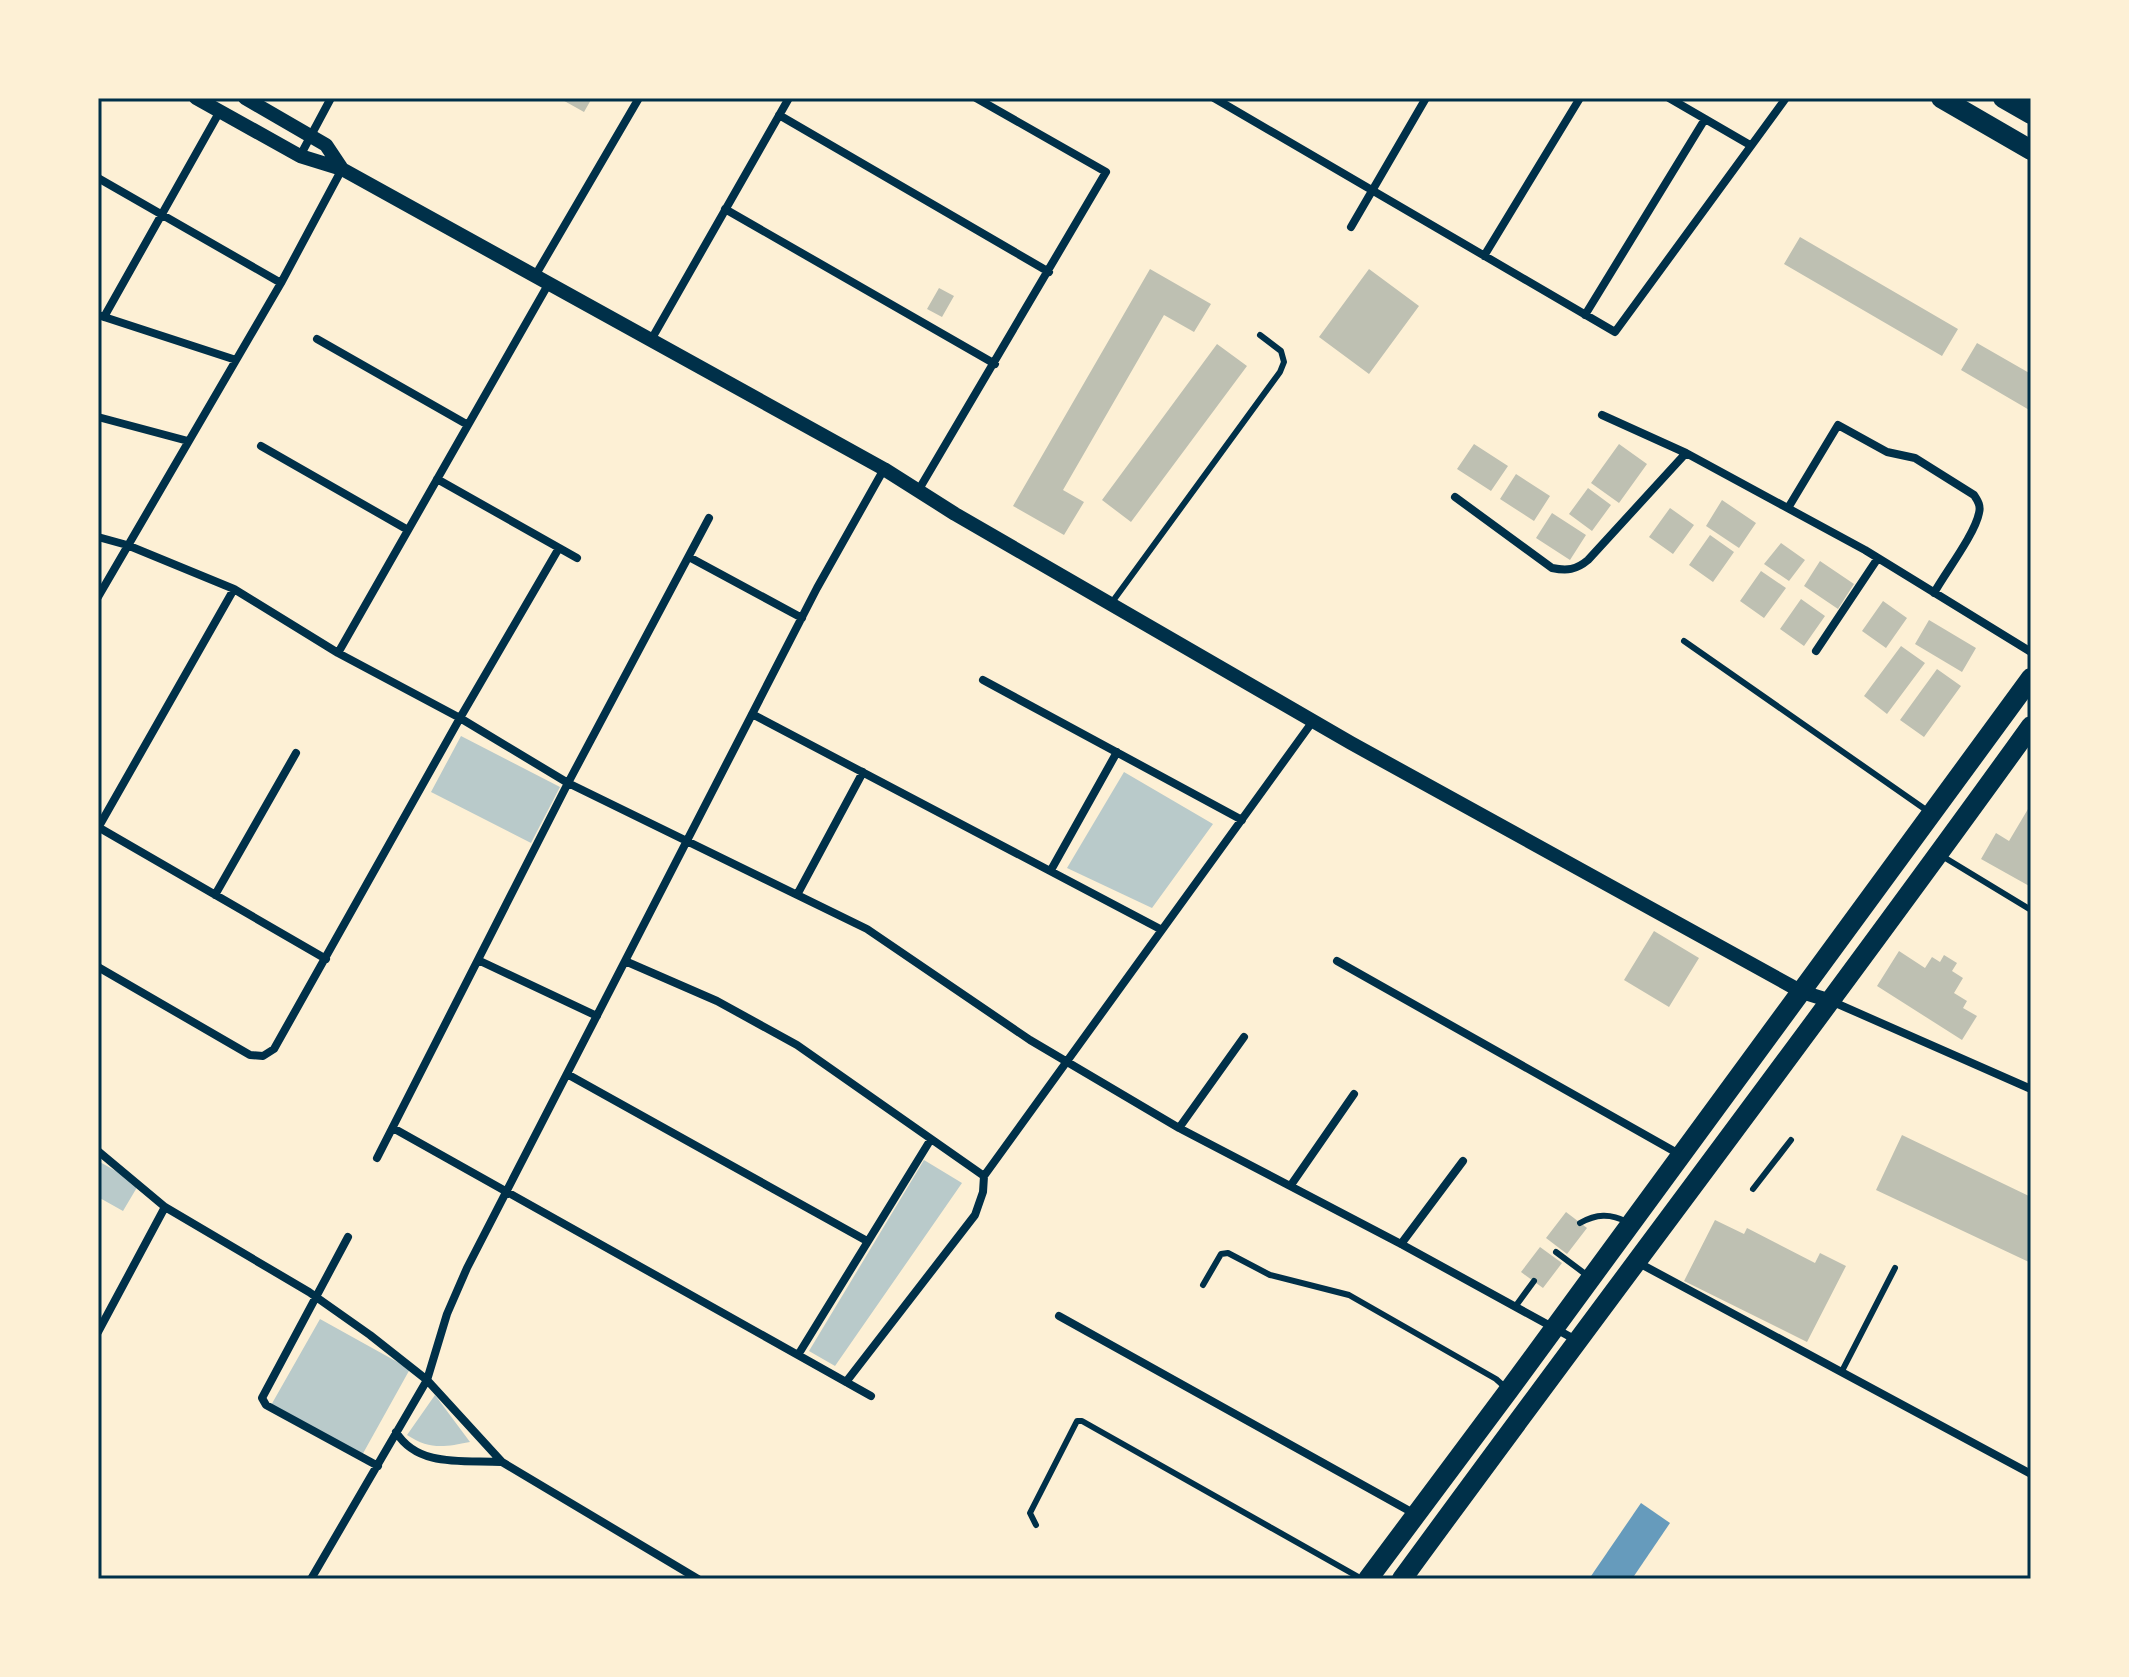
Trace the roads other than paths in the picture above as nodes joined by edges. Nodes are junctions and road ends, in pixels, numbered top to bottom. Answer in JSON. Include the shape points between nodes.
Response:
{"nodes":[{"id":1,"x":196,"y":98,"type":"edge"},
{"id":2,"x":245,"y":98,"type":"edge"},
{"id":3,"x":331,"y":98,"type":"edge"},
{"id":4,"x":639,"y":98,"type":"edge"},
{"id":5,"x":789,"y":98,"type":"edge"},
{"id":6,"x":976,"y":98,"type":"edge"},
{"id":7,"x":1214,"y":98,"type":"edge"},
{"id":8,"x":1426,"y":98,"type":"edge"},
{"id":9,"x":1580,"y":98,"type":"edge"},
{"id":10,"x":1669,"y":98,"type":"edge"},
{"id":11,"x":1786,"y":98,"type":"edge"},
{"id":12,"x":1941,"y":98,"type":"edge"},
{"id":13,"x":2003,"y":98,"type":"edge"},
{"id":14,"x":220,"y":111,"type":"junction"},
{"id":15,"x":2031,"y":114,"type":"edge"},
{"id":16,"x":779,"y":115,"type":"junction"},
{"id":17,"x":1705,"y":119,"type":"junction"},
{"id":18,"x":311,"y":136,"type":"junction"},
{"id":19,"x":1750,"y":145,"type":"junction"},
{"id":20,"x":2031,"y":150,"type":"edge"},
{"id":21,"x":300,"y":156,"type":"junction"},
{"id":22,"x":342,"y":169,"type":"junction"},
{"id":23,"x":98,"y":178,"type":"edge"},
{"id":24,"x":1372,"y":190,"type":"junction"},
{"id":25,"x":725,"y":209,"type":"junction"},
{"id":26,"x":160,"y":213,"type":"junction"},
{"id":27,"x":1351,"y":227,"type":"dead end"},
{"id":28,"x":1484,"y":256,"type":"junction"},
{"id":29,"x":1049,"y":272,"type":"junction"},
{"id":30,"x":535,"y":276,"type":"junction"},
{"id":31,"x":281,"y":283,"type":"junction"},
{"id":32,"x":549,"y":283,"type":"junction"},
{"id":33,"x":1585,"y":315,"type":"junction"},
{"id":34,"x":101,"y":316,"type":"edge"},
{"id":35,"x":1260,"y":335,"type":"dead end"},
{"id":36,"x":317,"y":339,"type":"dead end"},
{"id":37,"x":651,"y":340,"type":"junction"},
{"id":38,"x":236,"y":360,"type":"junction"},
{"id":39,"x":995,"y":364,"type":"junction"},
{"id":40,"x":1602,"y":415,"type":"dead end"},
{"id":41,"x":98,"y":417,"type":"edge"},
{"id":42,"x":468,"y":425,"type":"junction"},
{"id":43,"x":188,"y":441,"type":"junction"},
{"id":44,"x":261,"y":446,"type":"dead end"},
{"id":45,"x":1686,"y":453,"type":"junction"},
{"id":46,"x":884,"y":469,"type":"junction"},
{"id":47,"x":437,"y":479,"type":"junction"},
{"id":48,"x":918,"y":491,"type":"junction"},
{"id":49,"x":1455,"y":497,"type":"dead end"},
{"id":50,"x":1788,"y":508,"type":"junction"},
{"id":51,"x":709,"y":518,"type":"dead end"},
{"id":52,"x":408,"y":530,"type":"junction"},
{"id":53,"x":98,"y":537,"type":"edge"},
{"id":54,"x":127,"y":545,"type":"junction"},
{"id":55,"x":559,"y":548,"type":"junction"},
{"id":56,"x":689,"y":557,"type":"junction"},
{"id":57,"x":577,"y":558,"type":"dead end"},
{"id":58,"x":1878,"y":558,"type":"junction"},
{"id":59,"x":234,"y":589,"type":"junction"},
{"id":60,"x":1934,"y":593,"type":"junction"},
{"id":61,"x":98,"y":597,"type":"edge"},
{"id":62,"x":1110,"y":605,"type":"junction"},
{"id":63,"x":802,"y":618,"type":"junction"},
{"id":64,"x":1684,"y":641,"type":"dead end"},
{"id":65,"x":1816,"y":651,"type":"dead end"},
{"id":66,"x":2031,"y":652,"type":"edge"},
{"id":67,"x":338,"y":653,"type":"junction"},
{"id":68,"x":2031,"y":678,"type":"edge"},
{"id":69,"x":983,"y":680,"type":"dead end"},
{"id":70,"x":752,"y":714,"type":"junction"},
{"id":71,"x":460,"y":718,"type":"junction"},
{"id":72,"x":1313,"y":721,"type":"junction"},
{"id":73,"x":2031,"y":726,"type":"edge"},
{"id":74,"x":1117,"y":752,"type":"junction"},
{"id":75,"x":296,"y":753,"type":"dead end"},
{"id":76,"x":863,"y":772,"type":"junction"},
{"id":77,"x":568,"y":783,"type":"junction"},
{"id":78,"x":1932,"y":814,"type":"junction"},
{"id":79,"x":1242,"y":820,"type":"junction"},
{"id":80,"x":98,"y":828,"type":"edge"},
{"id":81,"x":688,"y":840,"type":"junction"},
{"id":82,"x":1939,"y":855,"type":"junction"},
{"id":83,"x":1051,"y":870,"type":"junction"},
{"id":84,"x":798,"y":893,"type":"junction"},
{"id":85,"x":215,"y":895,"type":"junction"},
{"id":86,"x":2031,"y":910,"type":"edge"},
{"id":87,"x":1162,"y":930,"type":"junction"},
{"id":88,"x":326,"y":959,"type":"junction"},
{"id":89,"x":480,"y":961,"type":"junction"},
{"id":90,"x":625,"y":961,"type":"junction"},
{"id":91,"x":1337,"y":961,"type":"dead end"},
{"id":92,"x":98,"y":967,"type":"edge"},
{"id":93,"x":1802,"y":992,"type":"junction"},
{"id":94,"x":1831,"y":1001,"type":"junction"},
{"id":95,"x":597,"y":1016,"type":"junction"},
{"id":96,"x":1244,"y":1037,"type":"dead end"},
{"id":97,"x":1065,"y":1061,"type":"junction"},
{"id":98,"x":567,"y":1074,"type":"junction"},
{"id":99,"x":2031,"y":1089,"type":"edge"},
{"id":100,"x":1354,"y":1094,"type":"dead end"},
{"id":101,"x":393,"y":1128,"type":"junction"},
{"id":102,"x":1179,"y":1128,"type":"junction"},
{"id":103,"x":931,"y":1139,"type":"junction"},
{"id":104,"x":1791,"y":1140,"type":"dead end"},
{"id":105,"x":98,"y":1151,"type":"edge"},
{"id":106,"x":1679,"y":1155,"type":"junction"},
{"id":107,"x":377,"y":1158,"type":"dead end"},
{"id":108,"x":1463,"y":1161,"type":"dead end"},
{"id":109,"x":984,"y":1176,"type":"junction"},
{"id":110,"x":1291,"y":1185,"type":"junction"},
{"id":111,"x":1753,"y":1189,"type":"dead end"},
{"id":112,"x":507,"y":1191,"type":"junction"},
{"id":113,"x":165,"y":1207,"type":"junction"},
{"id":114,"x":1580,"y":1223,"type":"dead end"},
{"id":115,"x":1630,"y":1224,"type":"junction"},
{"id":116,"x":348,"y":1237,"type":"dead end"},
{"id":117,"x":867,"y":1241,"type":"junction"},
{"id":118,"x":1401,"y":1244,"type":"junction"},
{"id":119,"x":1556,"y":1252,"type":"dead end"},
{"id":120,"x":1636,"y":1261,"type":"junction"},
{"id":121,"x":1895,"y":1268,"type":"dead end"},
{"id":122,"x":1591,"y":1278,"type":"junction"},
{"id":123,"x":1534,"y":1281,"type":"dead end"},
{"id":124,"x":1203,"y":1285,"type":"dead end"},
{"id":125,"x":317,"y":1297,"type":"junction"},
{"id":126,"x":1515,"y":1307,"type":"junction"},
{"id":127,"x":1059,"y":1316,"type":"dead end"},
{"id":128,"x":1554,"y":1328,"type":"junction"},
{"id":129,"x":98,"y":1332,"type":"edge"},
{"id":130,"x":1576,"y":1340,"type":"junction"},
{"id":131,"x":798,"y":1355,"type":"junction"},
{"id":132,"x":1842,"y":1371,"type":"junction"},
{"id":133,"x":427,"y":1380,"type":"junction"},
{"id":134,"x":846,"y":1382,"type":"junction"},
{"id":135,"x":1509,"y":1390,"type":"junction"},
{"id":136,"x":871,"y":1396,"type":"dead end"},
{"id":137,"x":396,"y":1432,"type":"junction"},
{"id":138,"x":502,"y":1462,"type":"junction"},
{"id":139,"x":378,"y":1466,"type":"junction"},
{"id":140,"x":2031,"y":1474,"type":"edge"},
{"id":141,"x":1416,"y":1514,"type":"junction"},
{"id":142,"x":1036,"y":1525,"type":"dead end"},
{"id":143,"x":311,"y":1579,"type":"edge"},
{"id":144,"x":698,"y":1579,"type":"edge"},
{"id":145,"x":1362,"y":1579,"type":"edge"},
{"id":146,"x":1368,"y":1579,"type":"edge"},
{"id":147,"x":1402,"y":1579,"type":"edge"}],
"edges":[{"from":1,"to":14,"type":"street"},
{"from":2,"to":18,"type":"street"},
{"from":3,"to":18,"type":"street"},
{"from":4,"to":30,"type":"street"},
{"from":5,"to":16,"type":"street"},
{"from":6,"to":29,"type":"street","via":[[1106,172]]},
{"from":7,"to":24,"type":"street"},
{"from":8,"to":24,"type":"street"},
{"from":9,"to":28,"type":"street"},
{"from":10,"to":17,"type":"street"},
{"from":11,"to":19,"type":"street"},
{"from":12,"to":20,"type":"main road"},
{"from":13,"to":15,"type":"main road"},
{"from":14,"to":21,"type":"street"},
{"from":14,"to":26,"type":"street"},
{"from":16,"to":25,"type":"street"},
{"from":16,"to":29,"type":"street"},
{"from":17,"to":19,"type":"street"},
{"from":17,"to":33,"type":"street"},
{"from":18,"to":21,"type":"street"},
{"from":18,"to":22,"type":"street","via":[[333,153]]},
{"from":19,"to":33,"type":"street","via":[[1615,332]]},
{"from":21,"to":22,"type":"street"},
{"from":22,"to":30,"type":"street"},
{"from":22,"to":31,"type":"street"},
{"from":23,"to":26,"type":"street"},
{"from":24,"to":27,"type":"street"},
{"from":24,"to":28,"type":"street"},
{"from":25,"to":37,"type":"street"},
{"from":25,"to":39,"type":"street"},
{"from":26,"to":31,"type":"street"},
{"from":26,"to":34,"type":"street"},
{"from":28,"to":33,"type":"street"},
{"from":29,"to":39,"type":"street"},
{"from":30,"to":32,"type":"street"},
{"from":31,"to":38,"type":"street"},
{"from":32,"to":37,"type":"street"},
{"from":32,"to":42,"type":"street"},
{"from":34,"to":38,"type":"street"},
{"from":35,"to":62,"type":"lane","via":[[1281,351],[1280,372]]},
{"from":36,"to":42,"type":"street"},
{"from":37,"to":46,"type":"street"},
{"from":38,"to":43,"type":"street"},
{"from":39,"to":48,"type":"street"},
{"from":40,"to":45,"type":"street"},
{"from":41,"to":43,"type":"street"},
{"from":42,"to":47,"type":"street"},
{"from":43,"to":54,"type":"street"},
{"from":44,"to":52,"type":"street"},
{"from":45,"to":49,"type":"street","via":[[1588,560],[1565,570],[1552,568]]},
{"from":45,"to":50,"type":"street"},
{"from":46,"to":48,"type":"street"},
{"from":46,"to":63,"type":"street"},
{"from":47,"to":52,"type":"street"},
{"from":47,"to":55,"type":"street"},
{"from":48,"to":62,"type":"street"},
{"from":50,"to":58,"type":"street"},
{"from":50,"to":60,"type":"street","via":[[1838,425],[1887,452],[1915,458],[1980,504]]},
{"from":51,"to":56,"type":"street"},
{"from":52,"to":67,"type":"street"},
{"from":53,"to":54,"type":"street"},
{"from":54,"to":59,"type":"street"},
{"from":54,"to":61,"type":"street"},
{"from":55,"to":57,"type":"street"},
{"from":55,"to":71,"type":"street"},
{"from":56,"to":63,"type":"street"},
{"from":56,"to":77,"type":"street"},
{"from":58,"to":60,"type":"street"},
{"from":58,"to":65,"type":"street"},
{"from":59,"to":67,"type":"street"},
{"from":59,"to":80,"type":"street"},
{"from":60,"to":66,"type":"street"},
{"from":62,"to":72,"type":"street"},
{"from":63,"to":70,"type":"street"},
{"from":64,"to":78,"type":"lane"},
{"from":67,"to":71,"type":"street"},
{"from":68,"to":78,"type":"main road"},
{"from":69,"to":74,"type":"street"},
{"from":70,"to":76,"type":"street"},
{"from":70,"to":81,"type":"street"},
{"from":71,"to":77,"type":"street"},
{"from":71,"to":88,"type":"street"},
{"from":72,"to":79,"type":"street"},
{"from":72,"to":93,"type":"street"},
{"from":73,"to":82,"type":"main road"},
{"from":74,"to":79,"type":"street"},
{"from":74,"to":83,"type":"street"},
{"from":75,"to":85,"type":"street"},
{"from":76,"to":83,"type":"street"},
{"from":76,"to":84,"type":"street"},
{"from":77,"to":81,"type":"street"},
{"from":77,"to":89,"type":"street"},
{"from":78,"to":93,"type":"main road"},
{"from":79,"to":87,"type":"street"},
{"from":80,"to":85,"type":"street"},
{"from":81,"to":84,"type":"street"},
{"from":81,"to":90,"type":"street"},
{"from":82,"to":86,"type":"lane"},
{"from":82,"to":94,"type":"main road"},
{"from":83,"to":87,"type":"street"},
{"from":84,"to":97,"type":"street","via":[[877,935]]},
{"from":85,"to":88,"type":"street"},
{"from":87,"to":97,"type":"street"},
{"from":88,"to":92,"type":"street","via":[[284,1034],[263,1056],[250,1055]]},
{"from":89,"to":95,"type":"street"},
{"from":89,"to":101,"type":"street"},
{"from":90,"to":95,"type":"street"},
{"from":90,"to":103,"type":"street","via":[[717,1001],[797,1045]]},
{"from":91,"to":106,"type":"street"},
{"from":93,"to":94,"type":"street"},
{"from":93,"to":106,"type":"main road"},
{"from":94,"to":99,"type":"street"},
{"from":94,"to":120,"type":"main road"},
{"from":95,"to":98,"type":"street"},
{"from":96,"to":102,"type":"street"},
{"from":97,"to":102,"type":"street"},
{"from":97,"to":109,"type":"street"},
{"from":98,"to":112,"type":"street"},
{"from":98,"to":117,"type":"street"},
{"from":100,"to":110,"type":"street"},
{"from":101,"to":107,"type":"street"},
{"from":101,"to":112,"type":"street"},
{"from":102,"to":110,"type":"street"},
{"from":103,"to":109,"type":"street"},
{"from":103,"to":117,"type":"street"},
{"from":104,"to":111,"type":"lane"},
{"from":105,"to":113,"type":"street"},
{"from":106,"to":115,"type":"main road"},
{"from":108,"to":118,"type":"street"},
{"from":109,"to":134,"type":"street","via":[[975,1215]]},
{"from":110,"to":118,"type":"street"},
{"from":112,"to":131,"type":"street"},
{"from":112,"to":133,"type":"street","via":[[457,1291]]},
{"from":113,"to":125,"type":"street"},
{"from":113,"to":129,"type":"street"},
{"from":114,"to":115,"type":"lane","via":[[1606,1215]]},
{"from":115,"to":122,"type":"main road"},
{"from":116,"to":125,"type":"street"},
{"from":117,"to":131,"type":"street"},
{"from":118,"to":126,"type":"street"},
{"from":119,"to":122,"type":"lane"},
{"from":120,"to":130,"type":"main road"},
{"from":120,"to":132,"type":"street"},
{"from":121,"to":132,"type":"lane"},
{"from":122,"to":128,"type":"main road"},
{"from":123,"to":126,"type":"lane"},
{"from":124,"to":135,"type":"lane","via":[[1221,1254],[1228,1253],[1270,1275],[1349,1295]]},
{"from":125,"to":133,"type":"street"},
{"from":125,"to":139,"type":"street","via":[[263,1393],[263,1402]]},
{"from":126,"to":128,"type":"street"},
{"from":127,"to":141,"type":"street"},
{"from":128,"to":130,"type":"street"},
{"from":128,"to":135,"type":"main road"},
{"from":130,"to":147,"type":"main road"},
{"from":131,"to":134,"type":"street"},
{"from":132,"to":140,"type":"street"},
{"from":133,"to":137,"type":"street"},
{"from":133,"to":138,"type":"street"},
{"from":134,"to":136,"type":"street"},
{"from":135,"to":141,"type":"main road"},
{"from":137,"to":138,"type":"street","via":[[424,1456]]},
{"from":137,"to":139,"type":"street"},
{"from":138,"to":144,"type":"street"},
{"from":139,"to":143,"type":"street"},
{"from":141,"to":146,"type":"main road"},
{"from":142,"to":145,"type":"lane","via":[[1030,1513],[1077,1421],[1082,1421]]}]}
